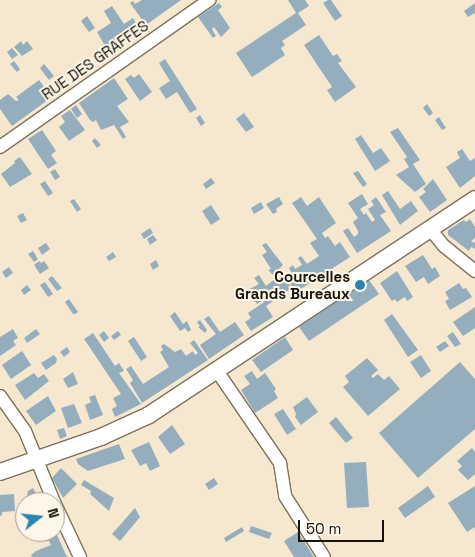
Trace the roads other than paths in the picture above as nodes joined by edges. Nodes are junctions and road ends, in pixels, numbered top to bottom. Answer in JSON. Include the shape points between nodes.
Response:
{"nodes":[{"id":1,"x":210,"y":0,"type":"edge"},
{"id":2,"x":0,"y":147,"type":"edge"},
{"id":3,"x":475,"y":199,"type":"edge"},
{"id":4,"x":430,"y":229,"type":"junction"},
{"id":5,"x":475,"y":271,"type":"edge"},
{"id":6,"x":217,"y":371,"type":"junction"},
{"id":7,"x":0,"y":396,"type":"edge"},
{"id":8,"x":37,"y":459,"type":"junction"},
{"id":9,"x":0,"y":472,"type":"edge"},
{"id":10,"x":50,"y":492,"type":"edge"},
{"id":11,"x":65,"y":526,"type":"edge"},
{"id":12,"x":80,"y":557,"type":"edge"},
{"id":13,"x":324,"y":557,"type":"edge"}],
"edges":[{"from":1,"to":2,"type":"street","name":"RUE DES GRAFFES"},
{"from":3,"to":4,"type":"main road"},
{"from":4,"to":5,"type":"street","via":[[444,246]]},
{"from":4,"to":6,"type":"main road"},
{"from":6,"to":8,"type":"main road","via":[[149,415],[101,437]]},
{"from":6,"to":13,"type":"street","via":[[280,463],[285,496]]},
{"from":7,"to":8,"type":"street","via":[[25,431]]},
{"from":8,"to":9,"type":"main road"},
{"from":8,"to":10,"type":"street"},
{"from":11,"to":12,"type":"street"}]}
